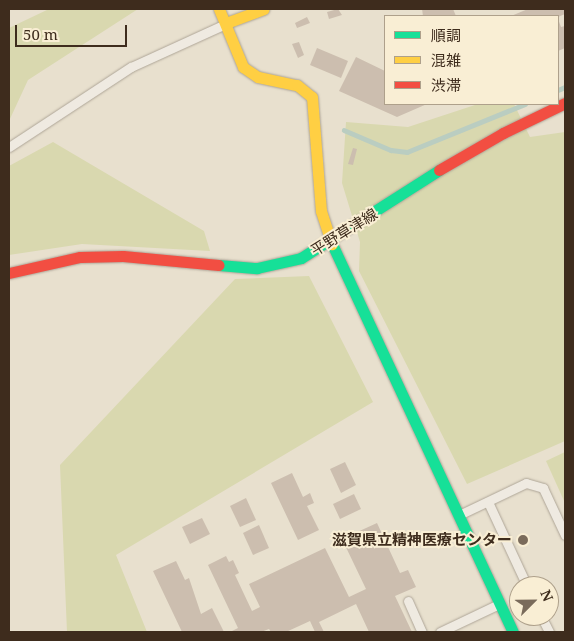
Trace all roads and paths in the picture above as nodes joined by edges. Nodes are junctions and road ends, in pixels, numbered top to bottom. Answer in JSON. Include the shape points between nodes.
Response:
{"nodes":[{"id":1,"x":219,"y":9,"type":"edge"},
{"id":2,"x":264,"y":9,"type":"edge"},
{"id":3,"x":226,"y":24,"type":"junction"},
{"id":4,"x":565,"y":103,"type":"edge"},
{"id":5,"x":9,"y":147,"type":"edge"},
{"id":6,"x":331,"y":242,"type":"junction"},
{"id":7,"x":9,"y":273,"type":"edge"},
{"id":8,"x":488,"y":502,"type":"junction"},
{"id":9,"x":458,"y":516,"type":"junction"},
{"id":10,"x":565,"y":535,"type":"edge"},
{"id":11,"x":522,"y":576,"type":"edge"},
{"id":12,"x":408,"y":601,"type":"dead end"},
{"id":13,"x":500,"y":604,"type":"junction"},
{"id":14,"x":422,"y":632,"type":"edge"},
{"id":15,"x":440,"y":632,"type":"edge"},
{"id":16,"x":513,"y":632,"type":"edge"}],
"edges":[{"from":1,"to":3,"type":"street"},
{"from":2,"to":3,"type":"street"},
{"from":3,"to":5,"type":"lane","via":[[131,67]]},
{"from":3,"to":6,"type":"street","via":[[243,67],[258,77],[297,85],[312,97],[321,211]]},
{"from":4,"to":6,"type":"street","name":"平野草津線","via":[[446,166]]},
{"from":6,"to":7,"type":"street","name":"平野草津線","via":[[301,258],[257,268],[123,256],[80,258]]},
{"from":6,"to":9,"type":"street"},
{"from":8,"to":9,"type":"lane"},
{"from":8,"to":10,"type":"lane","via":[[526,484],[543,488]]},
{"from":8,"to":11,"type":"lane"},
{"from":9,"to":13,"type":"street"},
{"from":12,"to":14,"type":"lane"},
{"from":13,"to":15,"type":"lane"},
{"from":13,"to":16,"type":"street"}]}
